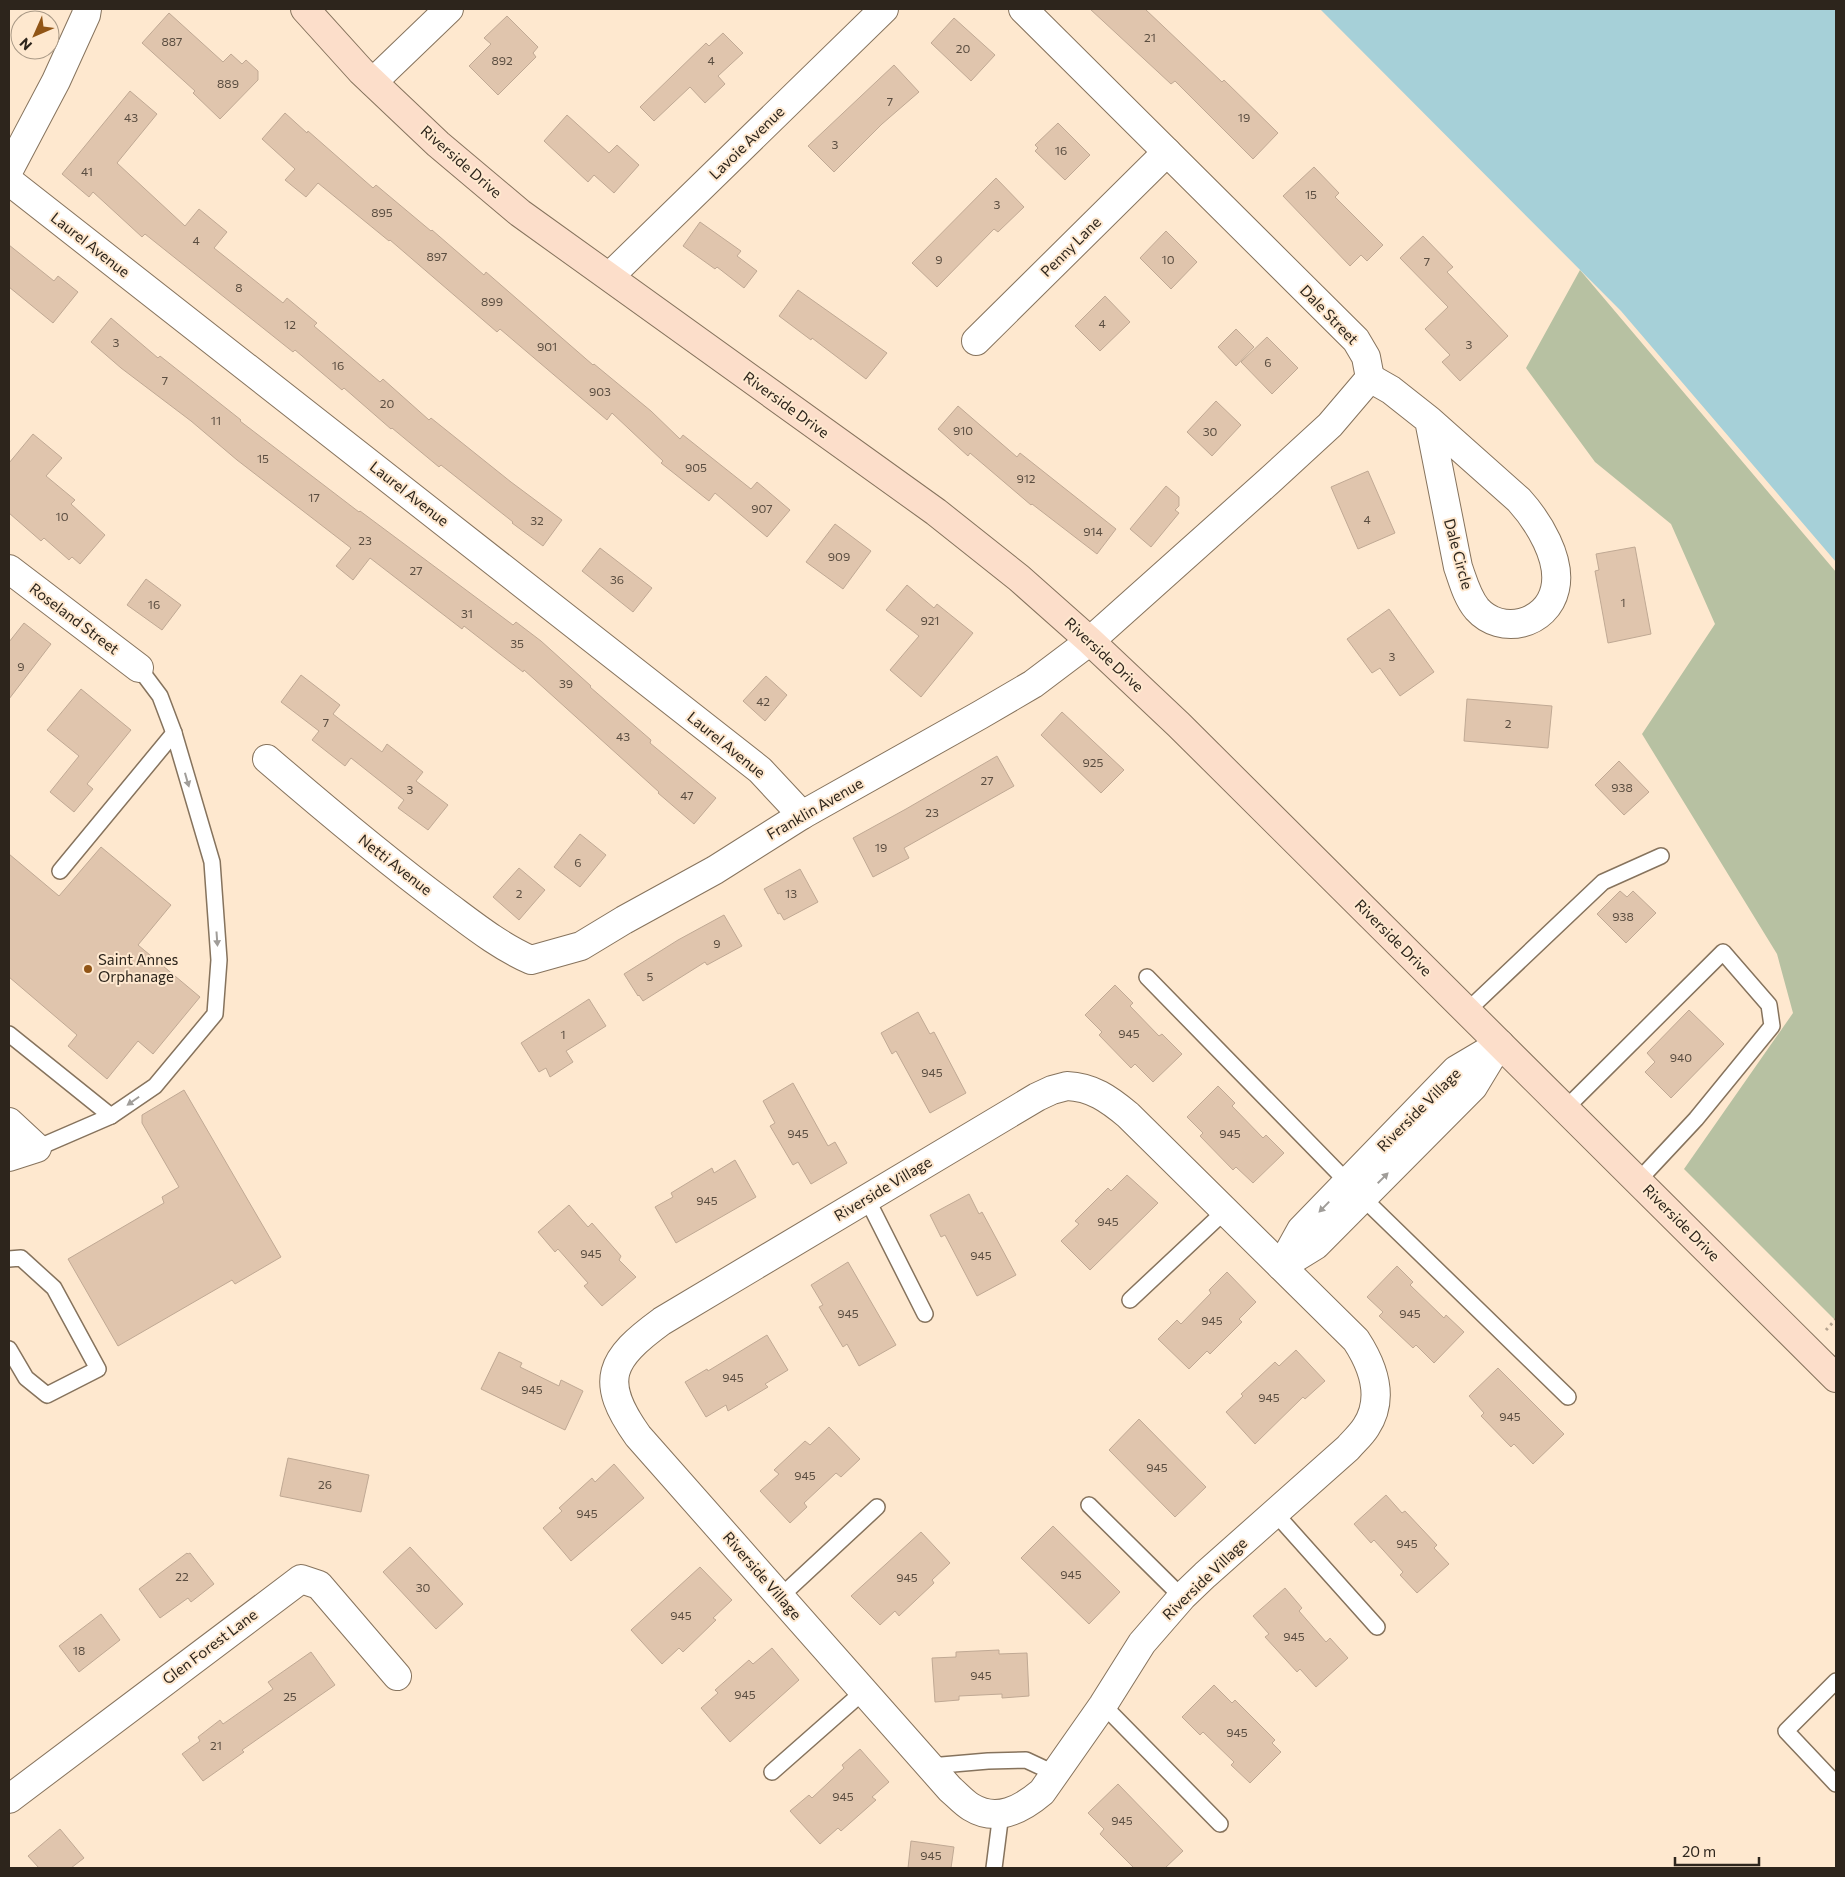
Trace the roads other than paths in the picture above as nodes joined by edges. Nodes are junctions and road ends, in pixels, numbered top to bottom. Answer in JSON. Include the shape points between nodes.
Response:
{"nodes":[{"id":1,"x":86,"y":9,"type":"edge"},
{"id":2,"x":305,"y":9,"type":"edge"},
{"id":3,"x":449,"y":9,"type":"edge"},
{"id":4,"x":884,"y":9,"type":"edge"},
{"id":5,"x":1023,"y":9,"type":"edge"},
{"id":6,"x":373,"y":82,"type":"junction"},
{"id":7,"x":1167,"y":152,"type":"junction"},
{"id":8,"x":9,"y":170,"type":"edge"},
{"id":9,"x":9,"y":181,"type":"edge"},
{"id":10,"x":610,"y":276,"type":"junction"},
{"id":11,"x":976,"y":341,"type":"dead end"},
{"id":12,"x":1370,"y":378,"type":"junction"},
{"id":13,"x":1428,"y":420,"type":"junction"},
{"id":14,"x":9,"y":569,"type":"edge"},
{"id":15,"x":1090,"y":641,"type":"junction"},
{"id":16,"x":139,"y":668,"type":"joint"},
{"id":17,"x":174,"y":733,"type":"junction"},
{"id":18,"x":267,"y":759,"type":"dead end"},
{"id":19,"x":802,"y":815,"type":"junction"},
{"id":20,"x":1661,"y":856,"type":"dead end"},
{"id":21,"x":60,"y":871,"type":"dead end"},
{"id":22,"x":531,"y":960,"type":"joint"},
{"id":23,"x":1147,"y":977,"type":"dead end"},
{"id":24,"x":1467,"y":1011,"type":"junction"},
{"id":25,"x":9,"y":1034,"type":"edge"},
{"id":26,"x":1500,"y":1044,"type":"junction"},
{"id":27,"x":1565,"y":1109,"type":"junction"},
{"id":28,"x":111,"y":1116,"type":"junction"},
{"id":29,"x":9,"y":1122,"type":"edge"},
{"id":30,"x":37,"y":1148,"type":"junction"},
{"id":31,"x":9,"y":1157,"type":"edge"},
{"id":32,"x":1638,"y":1181,"type":"junction"},
{"id":33,"x":1355,"y":1190,"type":"junction"},
{"id":34,"x":867,"y":1199,"type":"junction"},
{"id":35,"x":1225,"y":1211,"type":"junction"},
{"id":36,"x":9,"y":1259,"type":"edge"},
{"id":37,"x":1281,"y":1266,"type":"junction"},
{"id":38,"x":1130,"y":1300,"type":"dead end"},
{"id":39,"x":926,"y":1314,"type":"dead end"},
{"id":40,"x":9,"y":1350,"type":"edge"},
{"id":41,"x":1836,"y":1378,"type":"edge"},
{"id":42,"x":1568,"y":1397,"type":"dead end"},
{"id":43,"x":1089,"y":1505,"type":"dead end"},
{"id":44,"x":877,"y":1507,"type":"dead end"},
{"id":45,"x":1275,"y":1513,"type":"junction"},
{"id":46,"x":780,"y":1597,"type":"junction"},
{"id":47,"x":1182,"y":1597,"type":"junction"},
{"id":48,"x":1377,"y":1627,"type":"dead end"},
{"id":49,"x":397,"y":1676,"type":"dead end"},
{"id":50,"x":1836,"y":1681,"type":"edge"},
{"id":51,"x":864,"y":1691,"type":"junction"},
{"id":52,"x":1103,"y":1705,"type":"junction"},
{"id":53,"x":930,"y":1766,"type":"junction"},
{"id":54,"x":772,"y":1772,"type":"dead end"},
{"id":55,"x":1056,"y":1774,"type":"junction"},
{"id":56,"x":1836,"y":1784,"type":"edge"},
{"id":57,"x":9,"y":1799,"type":"edge"},
{"id":58,"x":1001,"y":1813,"type":"junction"},
{"id":59,"x":1220,"y":1824,"type":"dead end"},
{"id":60,"x":994,"y":1868,"type":"edge"}],
"edges":[{"from":1,"to":8,"type":"street","via":[[56,82]]},
{"from":2,"to":6,"type":"main road","name":"Riverside Drive"},
{"from":3,"to":6,"type":"street"},
{"from":4,"to":10,"type":"street","name":"Lavoie Avenue"},
{"from":5,"to":7,"type":"street","name":"Dale Street"},
{"from":6,"to":10,"type":"main road","name":"Riverside Drive","via":[[438,144],[520,213]]},
{"from":7,"to":11,"type":"street","name":"Penny Lane"},
{"from":7,"to":12,"type":"street","name":"Dale Street","via":[[1356,340],[1366,356]]},
{"from":9,"to":19,"type":"street","name":"Laurel Avenue","via":[[760,770]]},
{"from":10,"to":15,"type":"main road","name":"Riverside Drive","via":[[936,512]]},
{"from":12,"to":13,"type":"street","name":"Dale Circle","via":[[1391,390]]},
{"from":12,"to":15,"type":"street","via":[[1330,425]]},
{"from":13,"to":13,"type":"street","name":"Dale Circle","via":[[1518,500],[1541,530],[1555,569],[1556,588],[1548,605],[1535,618],[1518,624],[1499,623],[1483,615],[1471,600],[1458,567]]},
{"from":14,"to":16,"type":"street","name":"Roseland Street"},
{"from":15,"to":19,"type":"street","name":"Franklin Avenue","via":[[1033,684]]},
{"from":15,"to":24,"type":"main road","name":"Riverside Drive"},
{"from":16,"to":17,"type":"lane","via":[[160,696]]},
{"from":17,"to":21,"type":"lane"},
{"from":17,"to":28,"type":"lane","one_way":true,"via":[[212,862],[219,960],[215,1014],[155,1086]]},
{"from":18,"to":22,"type":"street","name":"Netti Avenue","via":[[416,882],[509,950]]},
{"from":19,"to":22,"type":"street","name":"Franklin Avenue","via":[[715,870],[581,946]]},
{"from":20,"to":24,"type":"lane","via":[[1603,882]]},
{"from":23,"to":33,"type":"lane"},
{"from":24,"to":26,"type":"main road","name":"Riverside Drive"},
{"from":25,"to":28,"type":"lane"},
{"from":26,"to":27,"type":"main road","name":"Riverside Drive"},
{"from":26,"to":33,"type":"street","name":"Riverside Village","via":[[1474,1087]]},
{"from":27,"to":32,"type":"main road","name":"Riverside Drive"},
{"from":27,"to":32,"type":"lane","via":[[1723,952],[1769,1005],[1772,1026],[1696,1119]]},
{"from":28,"to":30,"type":"lane"},
{"from":29,"to":30,"type":"street"},
{"from":30,"to":31,"type":"street"},
{"from":32,"to":41,"type":"main road","name":"Riverside Drive"},
{"from":33,"to":37,"type":"street","name":"Riverside Village","via":[[1316,1245]]},
{"from":33,"to":42,"type":"lane"},
{"from":34,"to":35,"type":"street","name":"Riverside Village","via":[[1037,1097],[1074,1086],[1094,1091],[1118,1106]]},
{"from":34,"to":39,"type":"lane"},
{"from":34,"to":46,"type":"street","name":"Riverside Village","via":[[662,1321],[630,1347],[618,1362],[614,1380],[624,1416],[638,1436]]},
{"from":35,"to":37,"type":"street","name":"Riverside Village"},
{"from":35,"to":38,"type":"lane"},
{"from":36,"to":40,"type":"lane","via":[[21,1258],[54,1288],[98,1369],[47,1395],[26,1378]]},
{"from":37,"to":45,"type":"street","name":"Riverside Village","via":[[1356,1340],[1375,1376],[1376,1397],[1366,1428]]},
{"from":43,"to":47,"type":"lane"},
{"from":44,"to":46,"type":"lane"},
{"from":45,"to":47,"type":"street","name":"Riverside Village"},
{"from":45,"to":48,"type":"lane"},
{"from":46,"to":51,"type":"street","name":"Riverside Village"},
{"from":47,"to":52,"type":"street","name":"Riverside Village","via":[[1142,1644]]},
{"from":49,"to":57,"type":"street","name":"Glen Forest Lane","via":[[319,1585],[301,1579]]},
{"from":50,"to":56,"type":"lane","via":[[1786,1731]]},
{"from":51,"to":53,"type":"street","name":"Riverside Village"},
{"from":51,"to":54,"type":"lane"},
{"from":52,"to":55,"type":"street","name":"Riverside Village"},
{"from":52,"to":59,"type":"lane"},
{"from":53,"to":55,"type":"lane","via":[[1026,1760]]},
{"from":53,"to":58,"type":"street","name":"Riverside Village","via":[[972,1807],[992,1814]]},
{"from":55,"to":58,"type":"street","name":"Riverside Village","via":[[1029,1803],[1012,1812]]},
{"from":58,"to":60,"type":"lane"}]}
